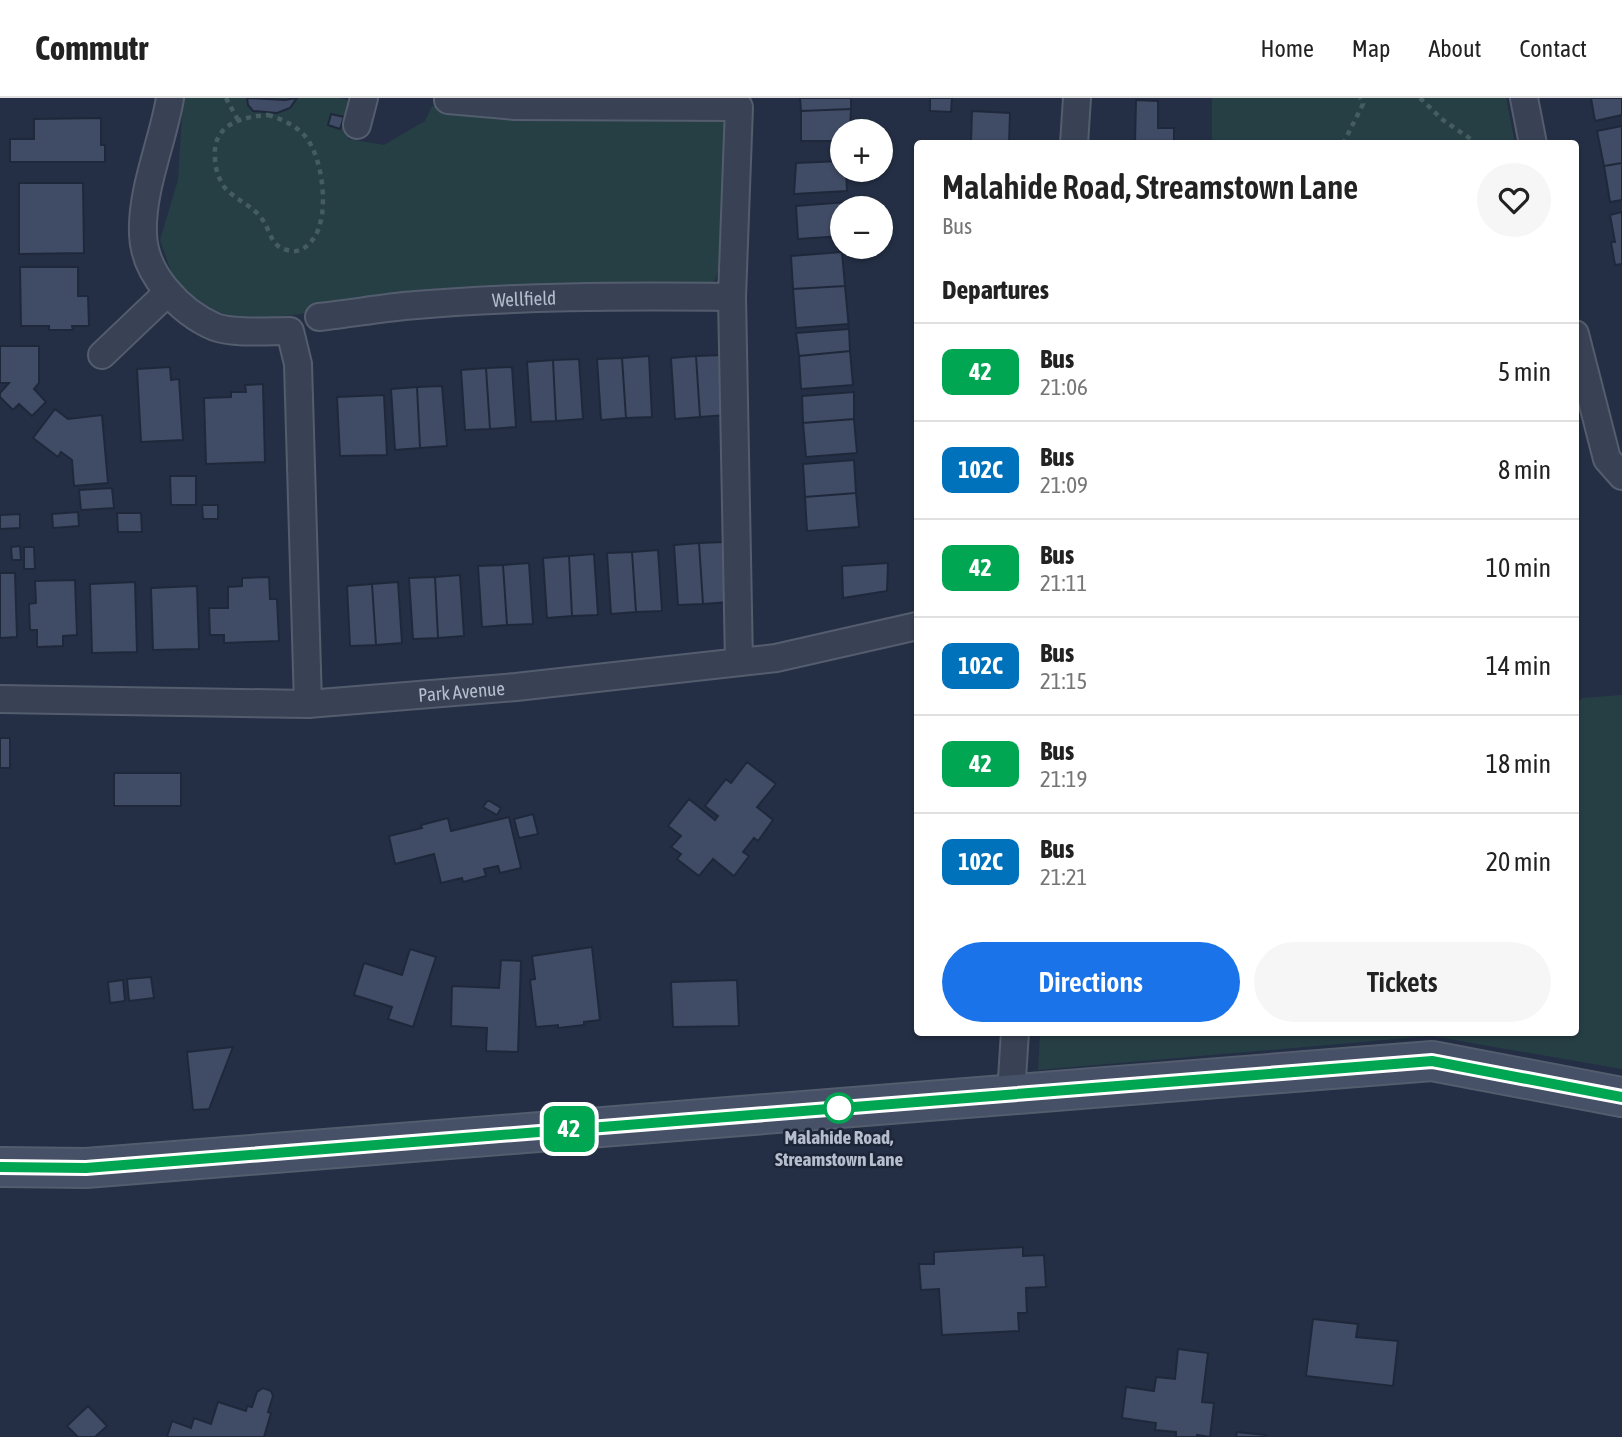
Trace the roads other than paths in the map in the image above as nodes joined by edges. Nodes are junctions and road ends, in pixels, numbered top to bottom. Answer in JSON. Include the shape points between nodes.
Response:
{"nodes":[{"id":1,"x":170,"y":98,"type":"edge"},
{"id":2,"x":364,"y":98,"type":"edge"},
{"id":3,"x":1077,"y":98,"type":"edge"},
{"id":4,"x":1524,"y":98,"type":"edge"},
{"id":5,"x":448,"y":100,"type":"dead end"},
{"id":6,"x":739,"y":103,"type":"edge"},
{"id":7,"x":357,"y":125,"type":"dead end"},
{"id":8,"x":1074,"y":140,"type":"edge"},
{"id":9,"x":1532,"y":140,"type":"edge"},
{"id":10,"x":167,"y":293,"type":"junction"},
{"id":11,"x":732,"y":297,"type":"junction"},
{"id":12,"x":319,"y":317,"type":"dead end"},
{"id":13,"x":1579,"y":350,"type":"edge"},
{"id":14,"x":102,"y":355,"type":"dead end"},
{"id":15,"x":1622,"y":476,"type":"edge"},
{"id":16,"x":914,"y":627,"type":"edge"},
{"id":17,"x":739,"y":662,"type":"junction"},
{"id":18,"x":0,"y":699,"type":"edge"},
{"id":19,"x":307,"y":704,"type":"junction"},
{"id":20,"x":1015,"y":1036,"type":"edge"},
{"id":21,"x":1010,"y":1094,"type":"junction"},
{"id":22,"x":1622,"y":1097,"type":"edge"},
{"id":23,"x":0,"y":1167,"type":"edge"}],
"edges":[{"from":1,"to":10,"type":"street","via":[[150,176],[143,235],[149,264]]},
{"from":2,"to":7,"type":"street"},
{"from":3,"to":8,"type":"street"},
{"from":4,"to":9,"type":"street"},
{"from":5,"to":6,"type":"street","via":[[515,106]]},
{"from":6,"to":11,"type":"street"},
{"from":10,"to":14,"type":"street"},
{"from":10,"to":19,"type":"street","via":[[216,327],[290,331],[298,364]]},
{"from":11,"to":12,"type":"street","name":"Wellfield","via":[[524,300],[404,306]]},
{"from":11,"to":17,"type":"street"},
{"from":13,"to":15,"type":"street","via":[[1607,460]]},
{"from":16,"to":17,"type":"street","name":"Park Avenue"},
{"from":17,"to":19,"type":"street","name":"Park Avenue"},
{"from":18,"to":19,"type":"street","name":"Park Avenue"},
{"from":20,"to":21,"type":"street"},
{"from":21,"to":22,"type":"main road","via":[[1432,1061]]},
{"from":21,"to":23,"type":"main road","via":[[86,1168]]}]}
